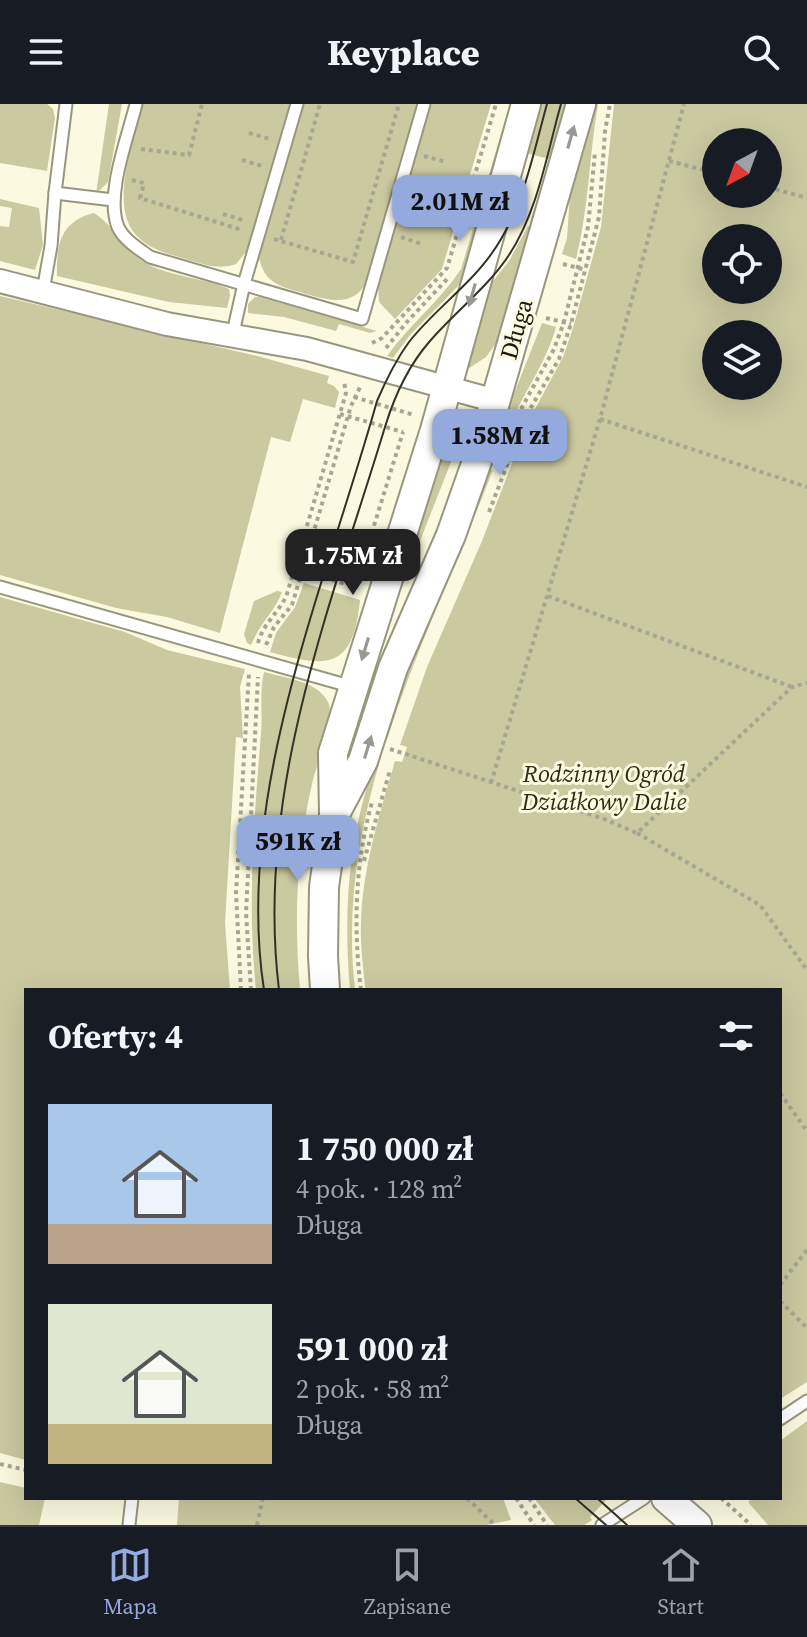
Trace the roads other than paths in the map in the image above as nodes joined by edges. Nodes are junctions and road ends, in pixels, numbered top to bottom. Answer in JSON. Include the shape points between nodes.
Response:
{"nodes":[{"id":1,"x":66,"y":104,"type":"edge"},
{"id":2,"x":136,"y":104,"type":"edge"},
{"id":3,"x":297,"y":104,"type":"edge"},
{"id":4,"x":424,"y":104,"type":"edge"},
{"id":5,"x":526,"y":104,"type":"edge"},
{"id":6,"x":581,"y":104,"type":"edge"},
{"id":7,"x":55,"y":193,"type":"junction"},
{"id":8,"x":113,"y":200,"type":"junction"},
{"id":9,"x":0,"y":281,"type":"edge"},
{"id":10,"x":244,"y":284,"type":"junction"},
{"id":11,"x":43,"y":291,"type":"junction"},
{"id":12,"x":235,"y":335,"type":"junction"},
{"id":13,"x":446,"y":387,"type":"junction"},
{"id":14,"x":496,"y":401,"type":"junction"},
{"id":15,"x":0,"y":587,"type":"edge"},
{"id":16,"x":353,"y":687,"type":"junction"},
{"id":17,"x":334,"y":816,"type":"junction"},
{"id":18,"x":325,"y":988,"type":"edge"},
{"id":19,"x":807,"y":1401,"type":"edge"},
{"id":20,"x":782,"y":1418,"type":"edge"},
{"id":21,"x":132,"y":1500,"type":"edge"},
{"id":22,"x":641,"y":1500,"type":"edge"},
{"id":23,"x":670,"y":1500,"type":"edge"},
{"id":24,"x":709,"y":1520,"type":"edge"},
{"id":25,"x":129,"y":1525,"type":"edge"},
{"id":26,"x":602,"y":1525,"type":"edge"}],
"edges":[{"from":1,"to":7,"type":"lane"},
{"from":2,"to":8,"type":"lane"},
{"from":3,"to":10,"type":"lane"},
{"from":4,"to":10,"type":"lane","via":[[362,319]]},
{"from":5,"to":13,"type":"street","name":"Długa","one_way":true},
{"from":14,"to":6,"type":"street","name":"Długa","one_way":true},
{"from":7,"to":8,"type":"lane"},
{"from":7,"to":11,"type":"lane"},
{"from":8,"to":10,"type":"lane","via":[[119,229],[150,257]]},
{"from":9,"to":11,"type":"street"},
{"from":10,"to":12,"type":"lane"},
{"from":11,"to":12,"type":"street","via":[[167,324]]},
{"from":12,"to":13,"type":"street","via":[[307,349],[358,373]]},
{"from":13,"to":14,"type":"street"},
{"from":13,"to":16,"type":"street","name":"Długa","one_way":true},
{"from":17,"to":14,"type":"street","name":"Długa","one_way":true,"via":[[363,761],[393,668],[451,535]]},
{"from":15,"to":16,"type":"lane"},
{"from":16,"to":17,"type":"street","name":"Długa","via":[[333,753]]},
{"from":17,"to":18,"type":"street","name":"Długa","via":[[324,887]]},
{"from":19,"to":20,"type":"lane"},
{"from":21,"to":25,"type":"lane"},
{"from":22,"to":26,"type":"lane"},
{"from":23,"to":24,"type":"street"}]}
